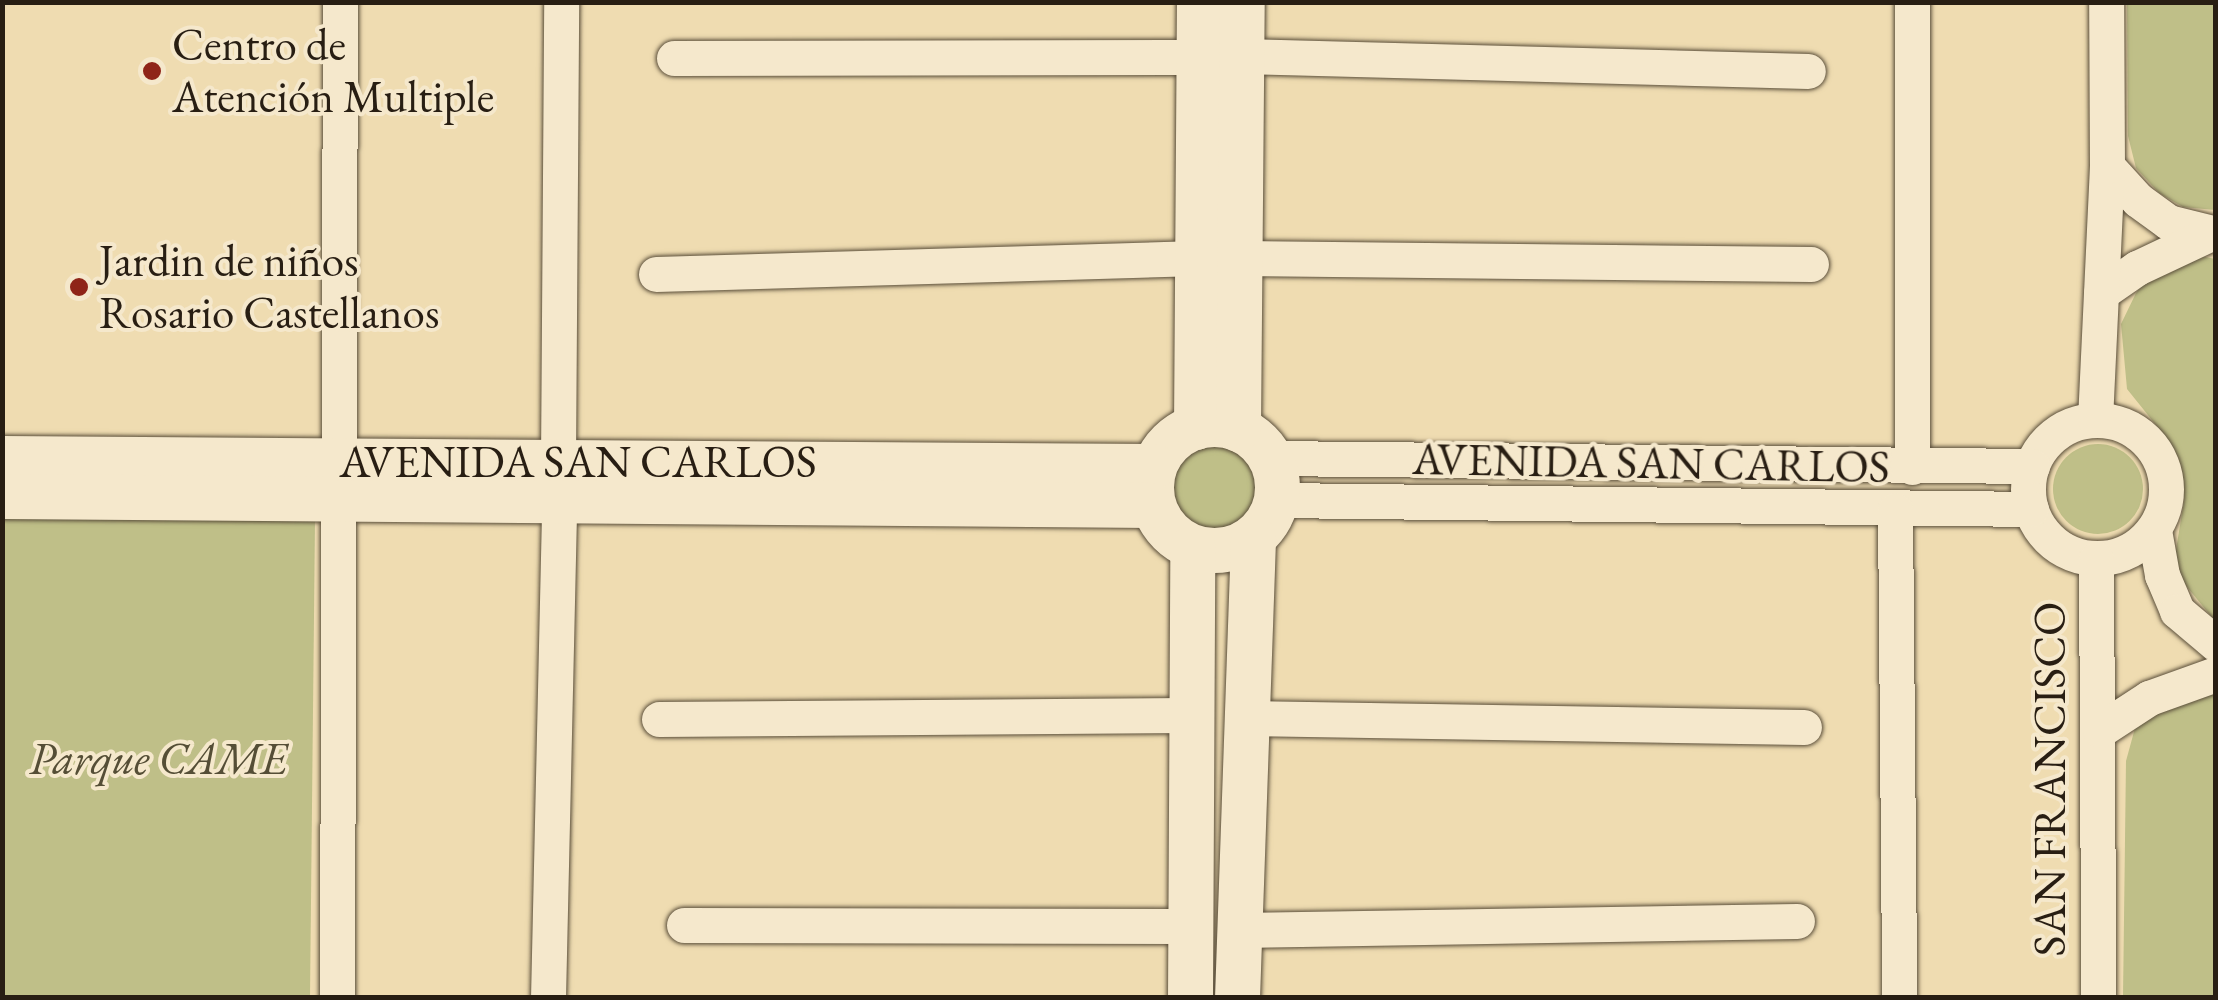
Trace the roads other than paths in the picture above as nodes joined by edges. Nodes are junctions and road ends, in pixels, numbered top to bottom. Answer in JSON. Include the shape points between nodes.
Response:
{"nodes":[{"id":1,"x":340,"y":2,"type":"edge"},
{"id":2,"x":561,"y":2,"type":"edge"},
{"id":3,"x":1200,"y":2,"type":"edge"},
{"id":4,"x":1242,"y":2,"type":"edge"},
{"id":5,"x":1912,"y":2,"type":"edge"},
{"id":6,"x":2106,"y":2,"type":"edge"},
{"id":7,"x":1220,"y":57,"type":"junction"},
{"id":8,"x":674,"y":58,"type":"dead end"},
{"id":9,"x":1808,"y":71,"type":"dead end"},
{"id":10,"x":2106,"y":166,"type":"junction"},
{"id":11,"x":2212,"y":234,"type":"edge"},
{"id":12,"x":1219,"y":258,"type":"junction"},
{"id":13,"x":1811,"y":264,"type":"dead end"},
{"id":14,"x":656,"y":274,"type":"dead end"},
{"id":15,"x":2101,"y":293,"type":"junction"},
{"id":16,"x":2096,"y":420,"type":"junction"},
{"id":17,"x":2,"y":458,"type":"edge"},
{"id":18,"x":2032,"y":466,"type":"junction"},
{"id":19,"x":1912,"y":467,"type":"junction"},
{"id":20,"x":1246,"y":470,"type":"junction"},
{"id":21,"x":339,"y":479,"type":"junction"},
{"id":22,"x":559,"y":481,"type":"junction"},
{"id":23,"x":1153,"y":486,"type":"junction"},
{"id":24,"x":2,"y":496,"type":"edge"},
{"id":25,"x":2031,"y":509,"type":"junction"},
{"id":26,"x":1895,"y":510,"type":"junction"},
{"id":27,"x":2154,"y":530,"type":"junction"},
{"id":28,"x":1192,"y":546,"type":"junction"},
{"id":29,"x":2096,"y":559,"type":"junction"},
{"id":30,"x":2216,"y":644,"type":"edge"},
{"id":31,"x":2216,"y":674,"type":"edge"},
{"id":32,"x":1192,"y":715,"type":"junction"},
{"id":33,"x":1245,"y":718,"type":"junction"},
{"id":34,"x":659,"y":719,"type":"dead end"},
{"id":35,"x":1804,"y":726,"type":"dead end"},
{"id":36,"x":2100,"y":730,"type":"junction"},
{"id":37,"x":1797,"y":921,"type":"dead end"},
{"id":38,"x":684,"y":925,"type":"dead end"},
{"id":39,"x":1190,"y":926,"type":"junction"},
{"id":40,"x":1238,"y":930,"type":"junction"},
{"id":41,"x":338,"y":998,"type":"edge"},
{"id":42,"x":548,"y":998,"type":"edge"},
{"id":43,"x":1190,"y":998,"type":"edge"},
{"id":44,"x":1238,"y":998,"type":"edge"},
{"id":45,"x":1899,"y":998,"type":"edge"},
{"id":46,"x":2098,"y":998,"type":"edge"}],
"edges":[{"from":1,"to":21,"type":"street"},
{"from":2,"to":22,"type":"street"},
{"from":3,"to":7,"type":"street"},
{"from":4,"to":7,"type":"street"},
{"from":5,"to":19,"type":"street"},
{"from":6,"to":10,"type":"street"},
{"from":7,"to":8,"type":"street"},
{"from":7,"to":9,"type":"street"},
{"from":7,"to":12,"type":"street"},
{"from":10,"to":11,"type":"street","via":[[2168,222]]},
{"from":10,"to":15,"type":"street"},
{"from":11,"to":15,"type":"street","via":[[2136,268]]},
{"from":12,"to":13,"type":"street"},
{"from":12,"to":14,"type":"street"},
{"from":12,"to":20,"type":"street"},
{"from":15,"to":16,"type":"street"},
{"from":16,"to":18,"type":"street","via":[[2051,437]]},
{"from":16,"to":27,"type":"street","via":[[2137,432],[2163,468],[2164,511]]},
{"from":17,"to":21,"type":"street","name":"AVENIDA SAN CARLOS"},
{"from":18,"to":19,"type":"street","name":"AVENIDA SAN CARLOS"},
{"from":18,"to":25,"type":"street"},
{"from":19,"to":20,"type":"street","name":"AVENIDA SAN CARLOS"},
{"from":20,"to":23,"type":"street","via":[[1178,435]]},
{"from":20,"to":26,"type":"street","name":"AVENIDA SAN CARLOS"},
{"from":20,"to":28,"type":"street","via":[[1234,547]]},
{"from":20,"to":33,"type":"street"},
{"from":21,"to":22,"type":"street","name":"AVENIDA SAN CARLOS"},
{"from":21,"to":24,"type":"street","name":"AVENIDA SAN CARLOS"},
{"from":21,"to":41,"type":"street"},
{"from":22,"to":23,"type":"street","name":"AVENIDA SAN CARLOS"},
{"from":22,"to":42,"type":"street"},
{"from":23,"to":28,"type":"street","via":[[1175,538]]},
{"from":25,"to":26,"type":"street","name":"AVENIDA SAN CARLOS"},
{"from":25,"to":29,"type":"street","via":[[2052,542]]},
{"from":26,"to":45,"type":"street"},
{"from":27,"to":29,"type":"street","via":[[2138,546]]},
{"from":27,"to":30,"type":"street","via":[[2176,611]]},
{"from":28,"to":32,"type":"street"},
{"from":29,"to":36,"type":"street","name":"SAN FRANCISCO"},
{"from":31,"to":36,"type":"street","via":[[2149,698]]},
{"from":32,"to":34,"type":"street"},
{"from":32,"to":39,"type":"street"},
{"from":33,"to":35,"type":"street"},
{"from":33,"to":40,"type":"street"},
{"from":36,"to":46,"type":"street","name":"SAN FRANCISCO"},
{"from":37,"to":40,"type":"street"},
{"from":38,"to":39,"type":"street"},
{"from":39,"to":43,"type":"street"},
{"from":40,"to":44,"type":"street"}]}
